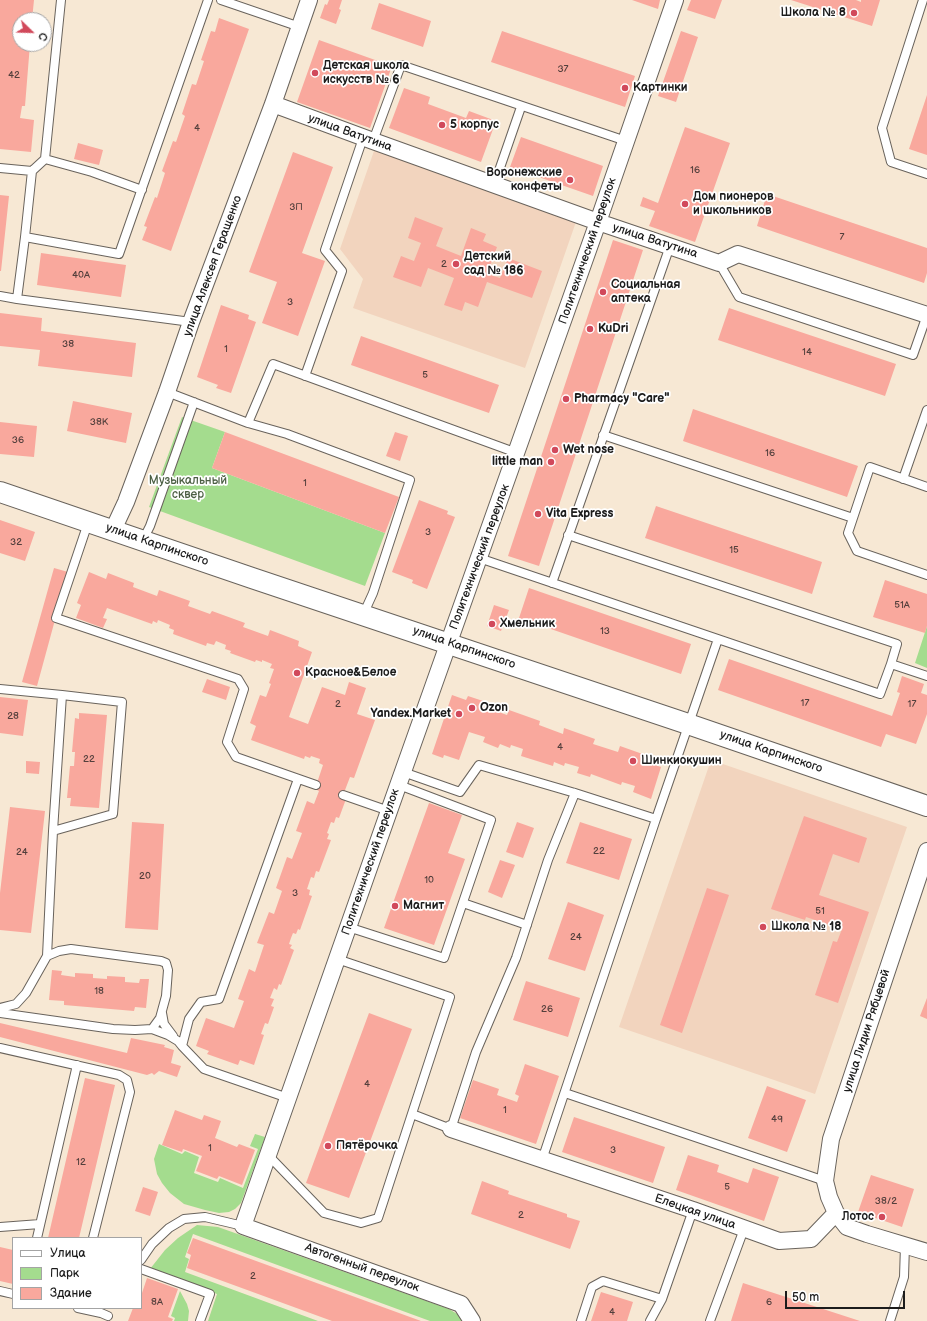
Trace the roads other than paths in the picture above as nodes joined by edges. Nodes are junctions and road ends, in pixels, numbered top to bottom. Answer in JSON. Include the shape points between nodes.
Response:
{"nodes":[{"id":1,"x":61,"y":0,"type":"edge"},
{"id":2,"x":208,"y":0,"type":"edge"},
{"id":3,"x":309,"y":0,"type":"edge"},
{"id":4,"x":675,"y":0,"type":"edge"},
{"id":5,"x":923,"y":0,"type":"edge"},
{"id":6,"x":224,"y":1,"type":"edge"},
{"id":7,"x":300,"y":26,"type":"junction"},
{"id":8,"x":273,"y":104,"type":"junction"},
{"id":9,"x":521,"y":107,"type":"junction"},
{"id":10,"x":368,"y":139,"type":"junction"},
{"id":11,"x":626,"y":141,"type":"junction"},
{"id":12,"x":45,"y":159,"type":"junction"},
{"id":13,"x":0,"y":168,"type":"edge"},
{"id":14,"x":32,"y":171,"type":"junction"},
{"id":15,"x":927,"y":174,"type":"edge"},
{"id":16,"x":494,"y":185,"type":"junction"},
{"id":17,"x":142,"y":190,"type":"junction"},
{"id":18,"x":598,"y":222,"type":"junction"},
{"id":19,"x":25,"y":237,"type":"junction"},
{"id":20,"x":670,"y":246,"type":"junction"},
{"id":21,"x":719,"y":263,"type":"junction"},
{"id":22,"x":0,"y":296,"type":"edge"},
{"id":23,"x":17,"y":299,"type":"junction"},
{"id":24,"x":927,"y":315,"type":"edge"},
{"id":25,"x":191,"y":322,"type":"junction"},
{"id":26,"x":305,"y":376,"type":"junction"},
{"id":27,"x":167,"y":392,"type":"junction"},
{"id":28,"x":194,"y":402,"type":"junction"},
{"id":29,"x":927,"y":410,"type":"edge"},
{"id":30,"x":248,"y":423,"type":"junction"},
{"id":31,"x":603,"y":436,"type":"junction"},
{"id":32,"x":517,"y":452,"type":"junction"},
{"id":33,"x":903,"y":479,"type":"junction"},
{"id":34,"x":927,"y":487,"type":"edge"},
{"id":35,"x":0,"y":492,"type":"edge"},
{"id":36,"x":853,"y":518,"type":"junction"},
{"id":37,"x":88,"y":522,"type":"junction"},
{"id":38,"x":113,"y":530,"type":"junction"},
{"id":39,"x":568,"y":534,"type":"junction"},
{"id":40,"x":142,"y":541,"type":"junction"},
{"id":41,"x":479,"y":558,"type":"junction"},
{"id":42,"x":927,"y":575,"type":"edge"},
{"id":43,"x":552,"y":583,"type":"junction"},
{"id":44,"x":364,"y":615,"type":"junction"},
{"id":45,"x":718,"y":639,"type":"junction"},
{"id":46,"x":449,"y":643,"type":"junction"},
{"id":47,"x":891,"y":664,"type":"junction"},
{"id":48,"x":927,"y":676,"type":"edge"},
{"id":49,"x":0,"y":689,"type":"edge"},
{"id":50,"x":62,"y":696,"type":"junction"},
{"id":51,"x":688,"y":724,"type":"junction"},
{"id":52,"x":401,"y":778,"type":"junction"},
{"id":53,"x":298,"y":779,"type":"junction"},
{"id":54,"x":316,"y":785,"type":"dead end"},
{"id":55,"x":575,"y":793,"type":"junction"},
{"id":56,"x":343,"y":795,"type":"dead end"},
{"id":57,"x":926,"y":803,"type":"edge"},
{"id":58,"x":389,"y":811,"type":"junction"},
{"id":59,"x":656,"y":819,"type":"junction"},
{"id":60,"x":53,"y":831,"type":"junction"},
{"id":61,"x":927,"y":851,"type":"edge"},
{"id":62,"x":463,"y":903,"type":"junction"},
{"id":63,"x":527,"y":925,"type":"junction"},
{"id":64,"x":348,"y":927,"type":"junction"},
{"id":65,"x":47,"y":956,"type":"junction"},
{"id":66,"x":337,"y":959,"type":"junction"},
{"id":67,"x":0,"y":1008,"type":"edge"},
{"id":68,"x":0,"y":1013,"type":"edge"},
{"id":69,"x":162,"y":1013,"type":"junction"},
{"id":70,"x":152,"y":1029,"type":"junction"},
{"id":71,"x":180,"y":1043,"type":"junction"},
{"id":72,"x":0,"y":1048,"type":"edge"},
{"id":73,"x":77,"y":1065,"type":"junction"},
{"id":74,"x":565,"y":1093,"type":"junction"},
{"id":75,"x":288,"y":1098,"type":"junction"},
{"id":76,"x":412,"y":1114,"type":"junction"},
{"id":77,"x":452,"y":1129,"type":"junction"},
{"id":78,"x":268,"y":1155,"type":"junction"},
{"id":79,"x":542,"y":1160,"type":"junction"},
{"id":80,"x":825,"y":1181,"type":"junction"},
{"id":81,"x":693,"y":1210,"type":"junction"},
{"id":82,"x":836,"y":1213,"type":"junction"},
{"id":83,"x":40,"y":1224,"type":"junction"},
{"id":84,"x":243,"y":1226,"type":"junction"},
{"id":85,"x":0,"y":1227,"type":"edge"},
{"id":86,"x":744,"y":1229,"type":"junction"},
{"id":87,"x":37,"y":1237,"type":"edge"},
{"id":88,"x":93,"y":1237,"type":"edge"},
{"id":89,"x":905,"y":1245,"type":"junction"},
{"id":90,"x":927,"y":1252,"type":"edge"},
{"id":91,"x":142,"y":1259,"type":"edge"},
{"id":92,"x":142,"y":1269,"type":"edge"},
{"id":93,"x":0,"y":1291,"type":"edge"},
{"id":94,"x":12,"y":1294,"type":"edge"},
{"id":95,"x":662,"y":1299,"type":"junction"},
{"id":96,"x":82,"y":1309,"type":"edge"},
{"id":97,"x":108,"y":1315,"type":"edge"},
{"id":98,"x":200,"y":1321,"type":"edge"},
{"id":99,"x":472,"y":1321,"type":"edge"},
{"id":100,"x":581,"y":1321,"type":"edge"},
{"id":101,"x":650,"y":1321,"type":"edge"},
{"id":102,"x":710,"y":1321,"type":"edge"},
{"id":103,"x":890,"y":1321,"type":"edge"}],
"edges":[{"from":1,"to":12,"type":"lane"},
{"from":2,"to":17,"type":"lane"},
{"from":3,"to":7,"type":"street","name":"улица Алексея Геращенко"},
{"from":4,"to":11,"type":"street","name":"Политехнический переулок"},
{"from":5,"to":15,"type":"lane","via":[[882,128],[891,162]]},
{"from":6,"to":7,"type":"lane"},
{"from":7,"to":8,"type":"street","name":"улица Алексея Геращенко"},
{"from":8,"to":10,"type":"street","name":"улица Ватутина"},
{"from":8,"to":25,"type":"street","name":"улица Алексея Геращенко"},
{"from":9,"to":10,"type":"lane","via":[[401,65]]},
{"from":9,"to":11,"type":"lane"},
{"from":9,"to":16,"type":"lane"},
{"from":10,"to":16,"type":"street","name":"улица Ватутина"},
{"from":10,"to":26,"type":"lane","via":[[325,250],[342,271]]},
{"from":11,"to":18,"type":"street","name":"Политехнический переулок"},
{"from":12,"to":14,"type":"lane"},
{"from":12,"to":17,"type":"lane"},
{"from":13,"to":14,"type":"lane"},
{"from":14,"to":19,"type":"lane"},
{"from":16,"to":18,"type":"street","name":"улица Ватутина"},
{"from":17,"to":19,"type":"lane","via":[[119,254]]},
{"from":18,"to":20,"type":"street","name":"улица Ватутина"},
{"from":18,"to":32,"type":"street","name":"Политехнический переулок"},
{"from":19,"to":23,"type":"lane"},
{"from":20,"to":21,"type":"street","name":"улица Ватутина"},
{"from":20,"to":31,"type":"lane"},
{"from":21,"to":24,"type":"street","via":[[738,254]]},
{"from":21,"to":24,"type":"lane","via":[[739,297],[913,355]]},
{"from":22,"to":23,"type":"lane"},
{"from":23,"to":25,"type":"lane"},
{"from":25,"to":27,"type":"street","name":"улица Алексея Геращенко"},
{"from":26,"to":30,"type":"lane","via":[[273,364]]},
{"from":26,"to":32,"type":"lane"},
{"from":27,"to":28,"type":"lane"},
{"from":27,"to":38,"type":"street","name":"улица Алексея Геращенко"},
{"from":28,"to":30,"type":"lane"},
{"from":28,"to":40,"type":"lane","via":[[150,526]]},
{"from":29,"to":33,"type":"lane"},
{"from":30,"to":44,"type":"lane","via":[[287,434],[410,480]]},
{"from":31,"to":36,"type":"lane"},
{"from":31,"to":39,"type":"lane"},
{"from":32,"to":41,"type":"street","name":"Политехнический переулок"},
{"from":33,"to":34,"type":"lane"},
{"from":33,"to":36,"type":"lane","via":[[870,468]]},
{"from":35,"to":37,"type":"street","name":"улица Карпинского"},
{"from":36,"to":42,"type":"lane","via":[[848,533],[856,551]]},
{"from":37,"to":38,"type":"street","name":"улица Карпинского"},
{"from":37,"to":53,"type":"lane","via":[[56,618],[238,679],[244,689],[227,742],[236,757]]},
{"from":38,"to":40,"type":"street","name":"улица Карпинского"},
{"from":39,"to":43,"type":"lane"},
{"from":39,"to":47,"type":"lane","via":[[897,644]]},
{"from":40,"to":44,"type":"street","name":"улица Карпинского"},
{"from":41,"to":43,"type":"lane"},
{"from":41,"to":46,"type":"street","name":"Политехнический переулок"},
{"from":43,"to":45,"type":"lane"},
{"from":44,"to":46,"type":"street","name":"улица Карпинского"},
{"from":45,"to":47,"type":"lane","via":[[880,694]]},
{"from":45,"to":51,"type":"lane"},
{"from":46,"to":51,"type":"street","name":"улица Карпинского"},
{"from":46,"to":52,"type":"street","name":"Политехнический переулок"},
{"from":47,"to":48,"type":"lane"},
{"from":49,"to":50,"type":"lane"},
{"from":50,"to":60,"type":"lane"},
{"from":50,"to":60,"type":"lane","via":[[122,702],[113,814]]},
{"from":51,"to":57,"type":"street","name":"улица Карпинского"},
{"from":51,"to":59,"type":"lane"},
{"from":52,"to":55,"type":"lane","via":[[460,792],[480,765]]},
{"from":52,"to":58,"type":"street","name":"Политехнический переулок"},
{"from":52,"to":62,"type":"lane","via":[[491,820]]},
{"from":53,"to":54,"type":"lane"},
{"from":53,"to":71,"type":"lane","via":[[219,999],[201,1002],[189,1019]]},
{"from":55,"to":59,"type":"lane"},
{"from":55,"to":63,"type":"lane","via":[[548,860]]},
{"from":56,"to":58,"type":"lane"},
{"from":58,"to":64,"type":"street","name":"Политехнический переулок"},
{"from":59,"to":74,"type":"lane"},
{"from":60,"to":65,"type":"lane"},
{"from":61,"to":80,"type":"street","name":"улица Лидии Рябцевой","via":[[831,1139]]},
{"from":62,"to":63,"type":"lane"},
{"from":62,"to":64,"type":"lane","via":[[444,958]]},
{"from":63,"to":77,"type":"lane","via":[[516,958],[476,1052]]},
{"from":64,"to":66,"type":"street","name":"Политехнический переулок"},
{"from":65,"to":67,"type":"lane","via":[[26,993],[16,1004]]},
{"from":65,"to":69,"type":"lane","via":[[72,949],[166,963],[166,996]]},
{"from":66,"to":75,"type":"street","name":"Политехнический переулок"},
{"from":66,"to":76,"type":"lane","via":[[450,997]]},
{"from":68,"to":70,"type":"lane","via":[[113,1029]]},
{"from":69,"to":70,"type":"lane"},
{"from":69,"to":71,"type":"lane","via":[[166,1028]]},
{"from":70,"to":71,"type":"lane"},
{"from":71,"to":75,"type":"lane","via":[[204,1069]]},
{"from":72,"to":73,"type":"lane"},
{"from":73,"to":83,"type":"lane"},
{"from":73,"to":88,"type":"lane","via":[[119,1075],[128,1080],[130,1092]]},
{"from":74,"to":79,"type":"lane"},
{"from":74,"to":80,"type":"lane"},
{"from":75,"to":78,"type":"street","name":"Политехнический переулок"},
{"from":76,"to":77,"type":"lane"},
{"from":76,"to":78,"type":"lane","via":[[378,1218],[361,1223],[324,1213]]},
{"from":77,"to":79,"type":"street","name":"Елецкая улица"},
{"from":78,"to":84,"type":"street","name":"Политехнический переулок"},
{"from":79,"to":81,"type":"street","name":"Елецкая улица"},
{"from":80,"to":82,"type":"street","name":"улица Лидии Рябцевой"},
{"from":81,"to":86,"type":"street","name":"Елецкая улица"},
{"from":81,"to":95,"type":"lane"},
{"from":82,"to":86,"type":"street","name":"Елецкая улица","via":[[811,1239],[778,1241]]},
{"from":82,"to":89,"type":"street","via":[[848,1227]]},
{"from":83,"to":85,"type":"lane"},
{"from":83,"to":87,"type":"lane"},
{"from":84,"to":91,"type":"lane","via":[[205,1217],[184,1219],[169,1228],[152,1244]]},
{"from":84,"to":99,"type":"street","name":"Автогенный переулок","via":[[461,1304]]},
{"from":86,"to":102,"type":"lane"},
{"from":89,"to":90,"type":"street"},
{"from":89,"to":103,"type":"lane","via":[[904,1277]]},
{"from":92,"to":98,"type":"lane","via":[[210,1294]]},
{"from":93,"to":94,"type":"lane"},
{"from":95,"to":100,"type":"lane","via":[[603,1281],[592,1287]]},
{"from":95,"to":101,"type":"lane"},
{"from":96,"to":97,"type":"lane"}]}
